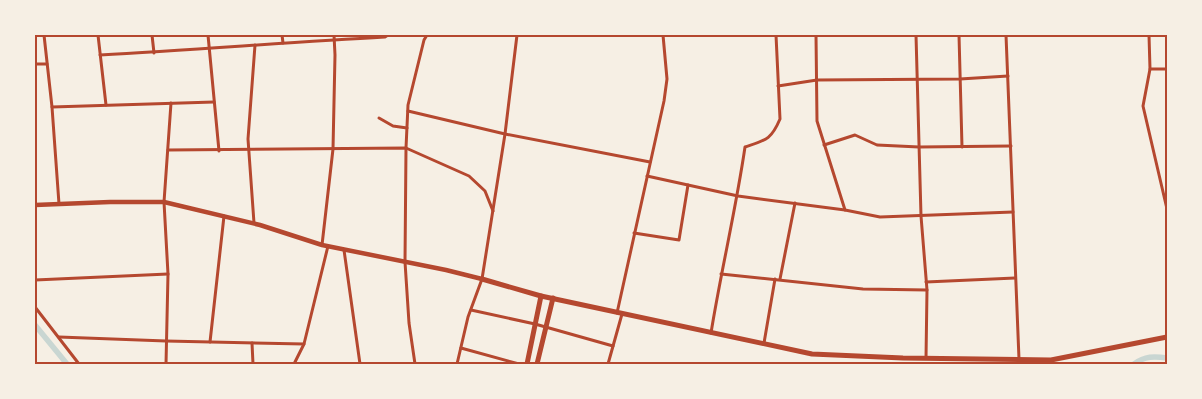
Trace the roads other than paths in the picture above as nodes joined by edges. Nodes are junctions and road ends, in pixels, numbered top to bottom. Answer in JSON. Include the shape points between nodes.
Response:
{"nodes":[{"id":1,"x":44,"y":35,"type":"edge"},
{"id":2,"x":98,"y":35,"type":"edge"},
{"id":3,"x":152,"y":35,"type":"edge"},
{"id":4,"x":208,"y":35,"type":"edge"},
{"id":5,"x":282,"y":35,"type":"edge"},
{"id":6,"x":387,"y":35,"type":"edge"},
{"id":7,"x":427,"y":35,"type":"edge"},
{"id":8,"x":517,"y":35,"type":"edge"},
{"id":9,"x":663,"y":35,"type":"edge"},
{"id":10,"x":776,"y":35,"type":"edge"},
{"id":11,"x":816,"y":35,"type":"edge"},
{"id":12,"x":916,"y":35,"type":"edge"},
{"id":13,"x":959,"y":35,"type":"edge"},
{"id":14,"x":1006,"y":35,"type":"edge"},
{"id":15,"x":1149,"y":35,"type":"edge"},
{"id":16,"x":334,"y":37,"type":"edge"},
{"id":17,"x":283,"y":43,"type":"junction"},
{"id":18,"x":254,"y":45,"type":"junction"},
{"id":19,"x":209,"y":50,"type":"junction"},
{"id":20,"x":154,"y":53,"type":"junction"},
{"id":21,"x":100,"y":55,"type":"junction"},
{"id":22,"x":35,"y":64,"type":"edge"},
{"id":23,"x":47,"y":64,"type":"junction"},
{"id":24,"x":1150,"y":69,"type":"junction"},
{"id":25,"x":1167,"y":69,"type":"edge"},
{"id":26,"x":1008,"y":76,"type":"junction"},
{"id":27,"x":917,"y":79,"type":"junction"},
{"id":28,"x":960,"y":79,"type":"junction"},
{"id":29,"x":817,"y":80,"type":"junction"},
{"id":30,"x":778,"y":86,"type":"junction"},
{"id":31,"x":214,"y":102,"type":"junction"},
{"id":32,"x":171,"y":103,"type":"junction"},
{"id":33,"x":106,"y":105,"type":"junction"},
{"id":34,"x":52,"y":107,"type":"junction"},
{"id":35,"x":408,"y":111,"type":"junction"},
{"id":36,"x":379,"y":118,"type":"dead end"},
{"id":37,"x":407,"y":128,"type":"junction"},
{"id":38,"x":505,"y":134,"type":"junction"},
{"id":39,"x":824,"y":145,"type":"junction"},
{"id":40,"x":919,"y":146,"type":"junction"},
{"id":41,"x":1010,"y":146,"type":"junction"},
{"id":42,"x":962,"y":147,"type":"junction"},
{"id":43,"x":406,"y":148,"type":"junction"},
{"id":44,"x":168,"y":150,"type":"junction"},
{"id":45,"x":219,"y":150,"type":"junction"},
{"id":46,"x":333,"y":150,"type":"junction"},
{"id":47,"x":248,"y":151,"type":"junction"},
{"id":48,"x":650,"y":162,"type":"junction"},
{"id":49,"x":647,"y":176,"type":"junction"},
{"id":50,"x":688,"y":185,"type":"junction"},
{"id":51,"x":738,"y":196,"type":"junction"},
{"id":52,"x":164,"y":202,"type":"junction"},
{"id":53,"x":795,"y":203,"type":"junction"},
{"id":54,"x":59,"y":204,"type":"junction"},
{"id":55,"x":35,"y":205,"type":"edge"},
{"id":56,"x":1167,"y":209,"type":"edge"},
{"id":57,"x":845,"y":210,"type":"junction"},
{"id":58,"x":493,"y":211,"type":"junction"},
{"id":59,"x":1013,"y":212,"type":"junction"},
{"id":60,"x":224,"y":216,"type":"junction"},
{"id":61,"x":921,"y":216,"type":"junction"},
{"id":62,"x":254,"y":223,"type":"junction"},
{"id":63,"x":634,"y":233,"type":"junction"},
{"id":64,"x":322,"y":245,"type":"junction"},
{"id":65,"x":328,"y":246,"type":"junction"},
{"id":66,"x":344,"y":250,"type":"junction"},
{"id":67,"x":404,"y":262,"type":"junction"},
{"id":68,"x":168,"y":274,"type":"junction"},
{"id":69,"x":721,"y":274,"type":"junction"},
{"id":70,"x":1016,"y":278,"type":"junction"},
{"id":71,"x":482,"y":279,"type":"junction"},
{"id":72,"x":775,"y":279,"type":"junction"},
{"id":73,"x":35,"y":280,"type":"edge"},
{"id":74,"x":780,"y":280,"type":"junction"},
{"id":75,"x":926,"y":282,"type":"junction"},
{"id":76,"x":927,"y":290,"type":"junction"},
{"id":77,"x":541,"y":296,"type":"junction"},
{"id":78,"x":553,"y":298,"type":"junction"},
{"id":79,"x":35,"y":307,"type":"edge"},
{"id":80,"x":471,"y":310,"type":"junction"},
{"id":81,"x":619,"y":313,"type":"junction"},
{"id":82,"x":535,"y":324,"type":"junction"},
{"id":83,"x":545,"y":326,"type":"junction"},
{"id":84,"x":711,"y":333,"type":"junction"},
{"id":85,"x":59,"y":337,"type":"junction"},
{"id":86,"x":1167,"y":338,"type":"edge"},
{"id":87,"x":166,"y":341,"type":"junction"},
{"id":88,"x":210,"y":342,"type":"junction"},
{"id":89,"x":252,"y":343,"type":"junction"},
{"id":90,"x":304,"y":344,"type":"junction"},
{"id":91,"x":764,"y":344,"type":"junction"},
{"id":92,"x":612,"y":346,"type":"junction"},
{"id":93,"x":461,"y":348,"type":"junction"},
{"id":94,"x":926,"y":359,"type":"junction"},
{"id":95,"x":1019,"y":360,"type":"junction"},
{"id":96,"x":79,"y":364,"type":"edge"},
{"id":97,"x":166,"y":364,"type":"edge"},
{"id":98,"x":253,"y":364,"type":"edge"},
{"id":99,"x":294,"y":364,"type":"edge"},
{"id":100,"x":360,"y":364,"type":"edge"},
{"id":101,"x":416,"y":364,"type":"edge"},
{"id":102,"x":457,"y":364,"type":"edge"},
{"id":103,"x":519,"y":364,"type":"edge"},
{"id":104,"x":527,"y":364,"type":"edge"},
{"id":105,"x":537,"y":364,"type":"edge"},
{"id":106,"x":608,"y":364,"type":"edge"}],
"edges":[{"from":1,"to":23,"type":"street"},
{"from":2,"to":21,"type":"street"},
{"from":3,"to":20,"type":"street"},
{"from":4,"to":19,"type":"street"},
{"from":5,"to":17,"type":"street"},
{"from":6,"to":16,"type":"street"},
{"from":7,"to":35,"type":"street"},
{"from":8,"to":38,"type":"street"},
{"from":9,"to":48,"type":"street","via":[[664,101]]},
{"from":10,"to":30,"type":"street"},
{"from":11,"to":29,"type":"street"},
{"from":12,"to":27,"type":"street"},
{"from":13,"to":28,"type":"street"},
{"from":14,"to":26,"type":"street"},
{"from":15,"to":24,"type":"street"},
{"from":16,"to":17,"type":"street"},
{"from":16,"to":46,"type":"street"},
{"from":17,"to":18,"type":"street"},
{"from":18,"to":19,"type":"street"},
{"from":18,"to":47,"type":"street"},
{"from":19,"to":20,"type":"street"},
{"from":19,"to":31,"type":"street"},
{"from":20,"to":21,"type":"street"},
{"from":21,"to":33,"type":"street"},
{"from":22,"to":23,"type":"street"},
{"from":23,"to":34,"type":"street"},
{"from":24,"to":25,"type":"street"},
{"from":24,"to":56,"type":"street","via":[[1143,106]]},
{"from":26,"to":28,"type":"street"},
{"from":26,"to":41,"type":"street"},
{"from":27,"to":28,"type":"street"},
{"from":27,"to":29,"type":"street"},
{"from":27,"to":40,"type":"street"},
{"from":28,"to":42,"type":"street"},
{"from":29,"to":30,"type":"street"},
{"from":29,"to":39,"type":"street","via":[[817,121]]},
{"from":30,"to":51,"type":"street","via":[[780,118],[769,138],[745,147]]},
{"from":31,"to":32,"type":"street"},
{"from":31,"to":45,"type":"street"},
{"from":32,"to":33,"type":"street"},
{"from":32,"to":44,"type":"street"},
{"from":33,"to":34,"type":"street"},
{"from":34,"to":54,"type":"street"},
{"from":35,"to":37,"type":"street"},
{"from":35,"to":38,"type":"street"},
{"from":36,"to":37,"type":"street","via":[[393,126]]},
{"from":37,"to":43,"type":"street"},
{"from":38,"to":48,"type":"street"},
{"from":38,"to":58,"type":"street"},
{"from":39,"to":40,"type":"street","via":[[855,135],[877,145]]},
{"from":39,"to":57,"type":"street"},
{"from":40,"to":42,"type":"street"},
{"from":40,"to":61,"type":"street"},
{"from":41,"to":42,"type":"street"},
{"from":41,"to":59,"type":"street"},
{"from":43,"to":46,"type":"street"},
{"from":43,"to":58,"type":"street","via":[[470,176],[484,190]]},
{"from":43,"to":67,"type":"street"},
{"from":44,"to":45,"type":"street"},
{"from":44,"to":52,"type":"street"},
{"from":45,"to":47,"type":"street"},
{"from":46,"to":47,"type":"street"},
{"from":46,"to":64,"type":"street"},
{"from":47,"to":62,"type":"street"},
{"from":48,"to":49,"type":"street"},
{"from":49,"to":50,"type":"street"},
{"from":49,"to":63,"type":"street"},
{"from":50,"to":51,"type":"street"},
{"from":50,"to":63,"type":"street","via":[[680,240]]},
{"from":51,"to":53,"type":"street"},
{"from":51,"to":69,"type":"street"},
{"from":52,"to":54,"type":"main road"},
{"from":52,"to":60,"type":"main road"},
{"from":52,"to":68,"type":"street"},
{"from":53,"to":57,"type":"street"},
{"from":53,"to":74,"type":"street"},
{"from":54,"to":55,"type":"main road"},
{"from":57,"to":61,"type":"street","via":[[880,217]]},
{"from":58,"to":71,"type":"street"},
{"from":59,"to":61,"type":"street"},
{"from":59,"to":70,"type":"street"},
{"from":60,"to":62,"type":"main road"},
{"from":60,"to":88,"type":"street"},
{"from":61,"to":75,"type":"street"},
{"from":62,"to":64,"type":"main road"},
{"from":63,"to":81,"type":"street"},
{"from":64,"to":65,"type":"main road"},
{"from":65,"to":66,"type":"main road"},
{"from":65,"to":90,"type":"street"},
{"from":66,"to":67,"type":"main road"},
{"from":66,"to":100,"type":"street"},
{"from":67,"to":71,"type":"main road"},
{"from":67,"to":101,"type":"street"},
{"from":68,"to":73,"type":"street"},
{"from":68,"to":87,"type":"street"},
{"from":69,"to":72,"type":"street"},
{"from":69,"to":84,"type":"street"},
{"from":70,"to":75,"type":"street"},
{"from":70,"to":95,"type":"street"},
{"from":71,"to":77,"type":"main road"},
{"from":71,"to":80,"type":"street"},
{"from":72,"to":74,"type":"street"},
{"from":72,"to":91,"type":"street"},
{"from":74,"to":76,"type":"street","via":[[863,289]]},
{"from":75,"to":76,"type":"street"},
{"from":76,"to":94,"type":"street"},
{"from":77,"to":78,"type":"main road"},
{"from":77,"to":82,"type":"main road"},
{"from":78,"to":81,"type":"main road"},
{"from":78,"to":83,"type":"main road"},
{"from":79,"to":85,"type":"street"},
{"from":80,"to":82,"type":"street"},
{"from":80,"to":93,"type":"street"},
{"from":81,"to":84,"type":"main road"},
{"from":81,"to":92,"type":"street"},
{"from":82,"to":83,"type":"street"},
{"from":82,"to":104,"type":"main road"},
{"from":83,"to":92,"type":"street"},
{"from":83,"to":105,"type":"main road"},
{"from":84,"to":91,"type":"main road"},
{"from":85,"to":87,"type":"street"},
{"from":85,"to":96,"type":"street"},
{"from":86,"to":95,"type":"main road","via":[[1051,360]]},
{"from":87,"to":88,"type":"street"},
{"from":87,"to":97,"type":"street"},
{"from":88,"to":89,"type":"street"},
{"from":89,"to":90,"type":"street"},
{"from":89,"to":98,"type":"street"},
{"from":90,"to":99,"type":"street"},
{"from":91,"to":94,"type":"main road","via":[[812,354]]},
{"from":92,"to":106,"type":"street"},
{"from":93,"to":102,"type":"street"},
{"from":93,"to":103,"type":"street"},
{"from":94,"to":95,"type":"main road"}]}
